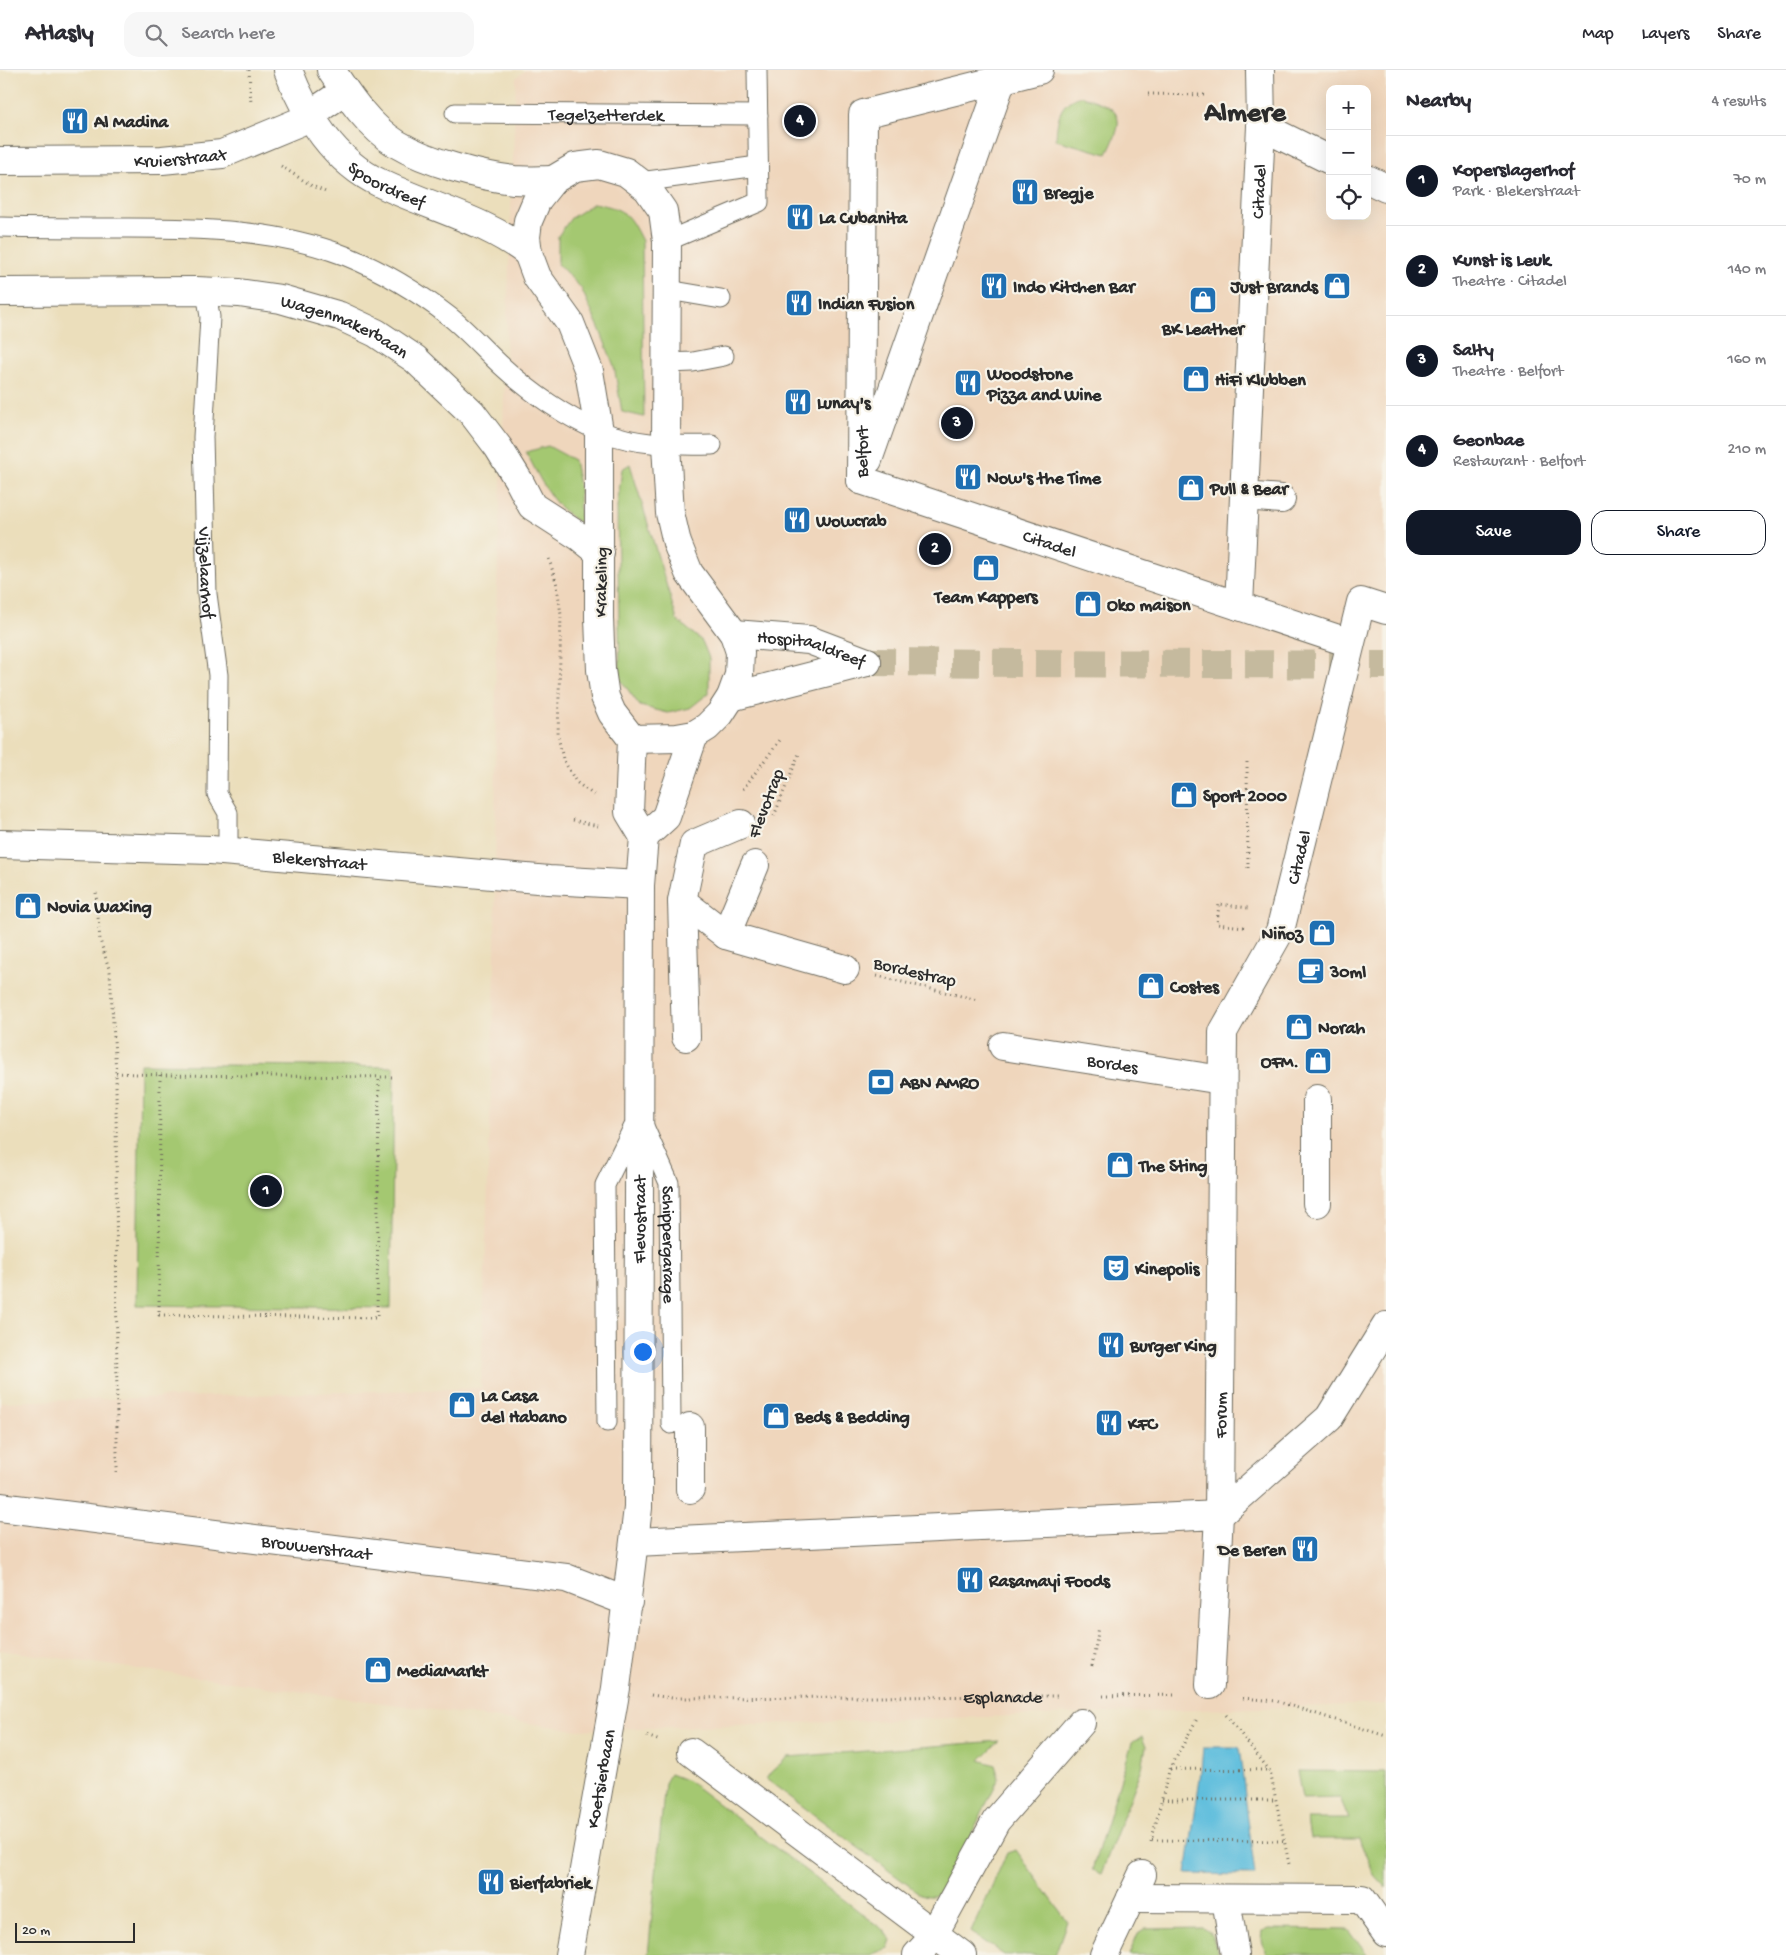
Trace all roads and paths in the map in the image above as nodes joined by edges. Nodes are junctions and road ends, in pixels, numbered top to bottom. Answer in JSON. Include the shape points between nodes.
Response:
{"nodes":[{"id":1,"x":288,"y":70,"type":"edge"},
{"id":2,"x":757,"y":70,"type":"edge"},
{"id":3,"x":1039,"y":70,"type":"edge"},
{"id":4,"x":1260,"y":70,"type":"edge"},
{"id":5,"x":1002,"y":79,"type":"junction"},
{"id":6,"x":338,"y":80,"type":"edge"},
{"id":7,"x":1148,"y":94,"type":"dead end"},
{"id":8,"x":1205,"y":95,"type":"dead end"},
{"id":9,"x":455,"y":113,"type":"dead end"},
{"id":10,"x":310,"y":115,"type":"junction"},
{"id":11,"x":758,"y":115,"type":"junction"},
{"id":12,"x":1260,"y":126,"type":"junction"},
{"id":13,"x":1326,"y":158,"type":"edge"},
{"id":14,"x":0,"y":161,"type":"edge"},
{"id":15,"x":758,"y":166,"type":"junction"},
{"id":16,"x":553,"y":180,"type":"junction"},
{"id":17,"x":1371,"y":181,"type":"edge"},
{"id":18,"x":640,"y":182,"type":"junction"},
{"id":19,"x":1386,"y":188,"type":"edge"},
{"id":20,"x":0,"y":227,"type":"edge"},
{"id":21,"x":667,"y":242,"type":"junction"},
{"id":22,"x":528,"y":253,"type":"junction"},
{"id":23,"x":667,"y":288,"type":"junction"},
{"id":24,"x":206,"y":291,"type":"junction"},
{"id":25,"x":0,"y":292,"type":"edge"},
{"id":26,"x":721,"y":299,"type":"dead end"},
{"id":27,"x":724,"y":356,"type":"dead end"},
{"id":28,"x":667,"y":363,"type":"junction"},
{"id":29,"x":599,"y":431,"type":"junction"},
{"id":30,"x":666,"y":445,"type":"junction"},
{"id":31,"x":712,"y":445,"type":"dead end"},
{"id":32,"x":861,"y":480,"type":"junction"},
{"id":33,"x":1244,"y":496,"type":"junction"},
{"id":34,"x":1282,"y":499,"type":"dead end"},
{"id":35,"x":600,"y":553,"type":"junction"},
{"id":36,"x":1239,"y":606,"type":"junction"},
{"id":37,"x":1386,"y":610,"type":"edge"},
{"id":38,"x":734,"y":634,"type":"junction"},
{"id":39,"x":1350,"y":643,"type":"junction"},
{"id":40,"x":731,"y":697,"type":"junction"},
{"id":41,"x":694,"y":735,"type":"junction"},
{"id":42,"x":632,"y":739,"type":"junction"},
{"id":43,"x":800,"y":751,"type":"dead end"},
{"id":44,"x":1247,"y":762,"type":"dead end"},
{"id":45,"x":740,"y":824,"type":"dead end"},
{"id":46,"x":644,"y":837,"type":"junction"},
{"id":47,"x":0,"y":844,"type":"edge"},
{"id":48,"x":228,"y":852,"type":"junction"},
{"id":49,"x":755,"y":864,"type":"joint"},
{"id":50,"x":1248,"y":868,"type":"dead end"},
{"id":51,"x":640,"y":884,"type":"junction"},
{"id":52,"x":96,"y":893,"type":"dead end"},
{"id":53,"x":682,"y":901,"type":"junction"},
{"id":54,"x":1248,"y":908,"type":"dead end"},
{"id":55,"x":1249,"y":927,"type":"dead end"},
{"id":56,"x":726,"y":935,"type":"junction"},
{"id":57,"x":845,"y":969,"type":"joint"},
{"id":58,"x":978,"y":1000,"type":"dead end"},
{"id":59,"x":686,"y":1037,"type":"dead end"},
{"id":60,"x":1003,"y":1046,"type":"dead end"},
{"id":61,"x":1222,"y":1070,"type":"junction"},
{"id":62,"x":116,"y":1074,"type":"junction"},
{"id":63,"x":160,"y":1075,"type":"junction"},
{"id":64,"x":378,"y":1076,"type":"junction"},
{"id":65,"x":394,"y":1076,"type":"dead end"},
{"id":66,"x":1317,"y":1100,"type":"dead end"},
{"id":67,"x":639,"y":1116,"type":"junction"},
{"id":68,"x":1317,"y":1204,"type":"dead end"},
{"id":69,"x":1386,"y":1326,"type":"edge"},
{"id":70,"x":607,"y":1422,"type":"dead end"},
{"id":71,"x":680,"y":1426,"type":"joint"},
{"id":72,"x":117,"y":1472,"type":"dead end"},
{"id":73,"x":690,"y":1489,"type":"dead end"},
{"id":74,"x":0,"y":1507,"type":"edge"},
{"id":75,"x":1219,"y":1515,"type":"junction"},
{"id":76,"x":635,"y":1542,"type":"junction"},
{"id":77,"x":628,"y":1602,"type":"junction"},
{"id":78,"x":1099,"y":1627,"type":"dead end"},
{"id":79,"x":1092,"y":1666,"type":"dead end"},
{"id":80,"x":1210,"y":1685,"type":"dead end"},
{"id":81,"x":616,"y":1688,"type":"junction"},
{"id":82,"x":1180,"y":1695,"type":"dead end"},
{"id":83,"x":1061,"y":1696,"type":"dead end"},
{"id":84,"x":1100,"y":1696,"type":"dead end"},
{"id":85,"x":1238,"y":1698,"type":"dead end"},
{"id":86,"x":1200,"y":1713,"type":"dead end"},
{"id":87,"x":1224,"y":1713,"type":"dead end"},
{"id":88,"x":1081,"y":1723,"type":"dead end"},
{"id":89,"x":1386,"y":1736,"type":"edge"},
{"id":90,"x":691,"y":1752,"type":"dead end"},
{"id":91,"x":1170,"y":1769,"type":"junction"},
{"id":92,"x":1269,"y":1770,"type":"junction"},
{"id":93,"x":1162,"y":1800,"type":"junction"},
{"id":94,"x":1276,"y":1800,"type":"junction"},
{"id":95,"x":1284,"y":1841,"type":"junction"},
{"id":96,"x":1293,"y":1887,"type":"junction"},
{"id":97,"x":1226,"y":1899,"type":"junction"},
{"id":98,"x":1386,"y":1933,"type":"edge"},
{"id":99,"x":934,"y":1934,"type":"junction"},
{"id":100,"x":569,"y":1955,"type":"edge"},
{"id":101,"x":917,"y":1955,"type":"edge"},
{"id":102,"x":962,"y":1955,"type":"edge"},
{"id":103,"x":1104,"y":1955,"type":"edge"},
{"id":104,"x":1235,"y":1955,"type":"edge"}],
"edges":[{"from":1,"to":10,"type":"street","name":"Spoordreef"},
{"from":2,"to":11,"type":"lane"},
{"from":3,"to":5,"type":"street","name":"Belfort"},
{"from":4,"to":12,"type":"street","name":"Citadel"},
{"from":5,"to":32,"type":"street","name":"Belfort"},
{"from":5,"to":32,"type":"street","name":"Belfort","via":[[863,114]]},
{"from":6,"to":10,"type":"street","name":"Kruierstraat"},
{"from":6,"to":16,"type":"street","via":[[371,123],[397,144],[429,159],[461,170],[514,180]]},
{"from":7,"to":8,"type":"path"},
{"from":9,"to":11,"type":"lane","name":"Tegelzetterdek"},
{"from":10,"to":14,"type":"street","name":"Kruierstraat","via":[[222,154],[162,160]]},
{"from":10,"to":22,"type":"street","name":"Spoordreef","via":[[328,142],[352,166],[378,182],[508,238]]},
{"from":11,"to":15,"type":"lane"},
{"from":12,"to":13,"type":"street"},
{"from":12,"to":33,"type":"street","name":"Citadel"},
{"from":15,"to":18,"type":"lane"},
{"from":15,"to":21,"type":"lane","via":[[759,202]]},
{"from":16,"to":18,"type":"street","name":"Krakeling","via":[[575,168],[599,164],[626,172]]},
{"from":16,"to":22,"type":"street","name":"Krakeling","via":[[537,200],[528,221]]},
{"from":17,"to":19,"type":"street"},
{"from":18,"to":21,"type":"street","name":"Krakeling","via":[[663,212]]},
{"from":20,"to":29,"type":"lane","via":[[234,231],[274,236],[346,256],[380,272],[450,317],[503,367],[549,404]]},
{"from":21,"to":23,"type":"street","name":"Krakeling"},
{"from":22,"to":29,"type":"street","name":"Krakeling","via":[[537,277],[570,323],[581,347],[589,372]]},
{"from":23,"to":26,"type":"lane"},
{"from":23,"to":28,"type":"street","name":"Krakeling"},
{"from":24,"to":25,"type":"street","name":"Wagenmakerbaan"},
{"from":24,"to":35,"type":"street","name":"Wagenmakerbaan","via":[[281,299],[340,316],[376,333],[414,359],[472,413],[502,454],[532,506]]},
{"from":24,"to":48,"type":"lane","name":"Vijzelaarhof","via":[[210,317],[203,437],[208,594],[218,675],[217,794],[228,813]]},
{"from":27,"to":28,"type":"lane"},
{"from":28,"to":30,"type":"street","name":"Krakeling"},
{"from":29,"to":30,"type":"lane"},
{"from":29,"to":35,"type":"street","name":"Krakeling"},
{"from":30,"to":31,"type":"lane"},
{"from":30,"to":38,"type":"street","name":"Krakeling","via":[[670,513],[677,543],[689,573]]},
{"from":32,"to":36,"type":"street","name":"Citadel"},
{"from":33,"to":34,"type":"street"},
{"from":33,"to":36,"type":"street","name":"Citadel"},
{"from":35,"to":42,"type":"street","name":"Krakeling","via":[[599,618],[605,697],[612,713]]},
{"from":36,"to":39,"type":"street","name":"Citadel"},
{"from":37,"to":39,"type":"street","name":"Citadel","via":[[1361,602]]},
{"from":38,"to":40,"type":"street","name":"Krakeling","via":[[740,652],[739,675]]},
{"from":38,"to":40,"type":"street","name":"Hospitaaldreef","via":[[809,640],[867,662]]},
{"from":39,"to":61,"type":"street","name":"Citadel","via":[[1280,931],[1223,1032]]},
{"from":40,"to":41,"type":"street","name":"Krakeling","via":[[713,720]]},
{"from":41,"to":42,"type":"street"},
{"from":41,"to":46,"type":"street","via":[[666,817]]},
{"from":42,"to":46,"type":"street","via":[[629,812]]},
{"from":43,"to":49,"type":"path","name":"Flevotrap"},
{"from":44,"to":50,"type":"path"},
{"from":45,"to":53,"type":"street","via":[[694,844]]},
{"from":46,"to":51,"type":"street","name":"Flevostraat"},
{"from":47,"to":48,"type":"street","name":"Blekerstraat"},
{"from":48,"to":51,"type":"street","name":"Blekerstraat","via":[[549,880]]},
{"from":49,"to":56,"type":"street"},
{"from":51,"to":67,"type":"street","name":"Flevostraat"},
{"from":52,"to":62,"type":"path","via":[[100,940],[110,972]]},
{"from":53,"to":56,"type":"street"},
{"from":53,"to":59,"type":"street"},
{"from":54,"to":55,"type":"path","via":[[1219,904],[1217,924]]},
{"from":56,"to":57,"type":"street"},
{"from":57,"to":58,"type":"path","name":"Bordestrap"},
{"from":60,"to":61,"type":"street","name":"Bordes"},
{"from":61,"to":75,"type":"street","name":"Forum"},
{"from":62,"to":63,"type":"path"},
{"from":62,"to":72,"type":"path"},
{"from":63,"to":64,"type":"path"},
{"from":63,"to":64,"type":"path","via":[[158,1315],[377,1318]]},
{"from":64,"to":65,"type":"path"},
{"from":66,"to":68,"type":"street"},
{"from":67,"to":70,"type":"lane","via":[[605,1185]]},
{"from":67,"to":71,"type":"lane","name":"Schippergarage","via":[[669,1183]]},
{"from":67,"to":76,"type":"street","name":"Flevostraat","via":[[638,1508]]},
{"from":69,"to":75,"type":"street","via":[[1329,1418]]},
{"from":71,"to":73,"type":"street"},
{"from":74,"to":77,"type":"street","name":"Brouwerstraat","via":[[566,1578]]},
{"from":75,"to":76,"type":"street"},
{"from":75,"to":80,"type":"street","name":"Forum"},
{"from":76,"to":77,"type":"street","name":"Flevostraat"},
{"from":77,"to":81,"type":"street","name":"Koetsierbaan"},
{"from":78,"to":79,"type":"path"},
{"from":81,"to":83,"type":"path","name":"Esplanade","via":[[672,1698]]},
{"from":81,"to":100,"type":"street","name":"Koetsierbaan"},
{"from":82,"to":84,"type":"path"},
{"from":85,"to":89,"type":"path","via":[[1276,1701]]},
{"from":86,"to":91,"type":"path"},
{"from":87,"to":92,"type":"path"},
{"from":88,"to":99,"type":"street","via":[[996,1822]]},
{"from":90,"to":99,"type":"street"},
{"from":91,"to":92,"type":"path"},
{"from":91,"to":93,"type":"path"},
{"from":92,"to":94,"type":"path"},
{"from":93,"to":94,"type":"path"},
{"from":93,"to":95,"type":"path","via":[[1152,1838]]},
{"from":94,"to":95,"type":"path"},
{"from":95,"to":96,"type":"path"},
{"from":96,"to":97,"type":"street"},
{"from":96,"to":98,"type":"street","via":[[1362,1899]]},
{"from":97,"to":103,"type":"street","via":[[1137,1886]]},
{"from":97,"to":104,"type":"street"},
{"from":99,"to":101,"type":"street"},
{"from":99,"to":102,"type":"street"}]}
